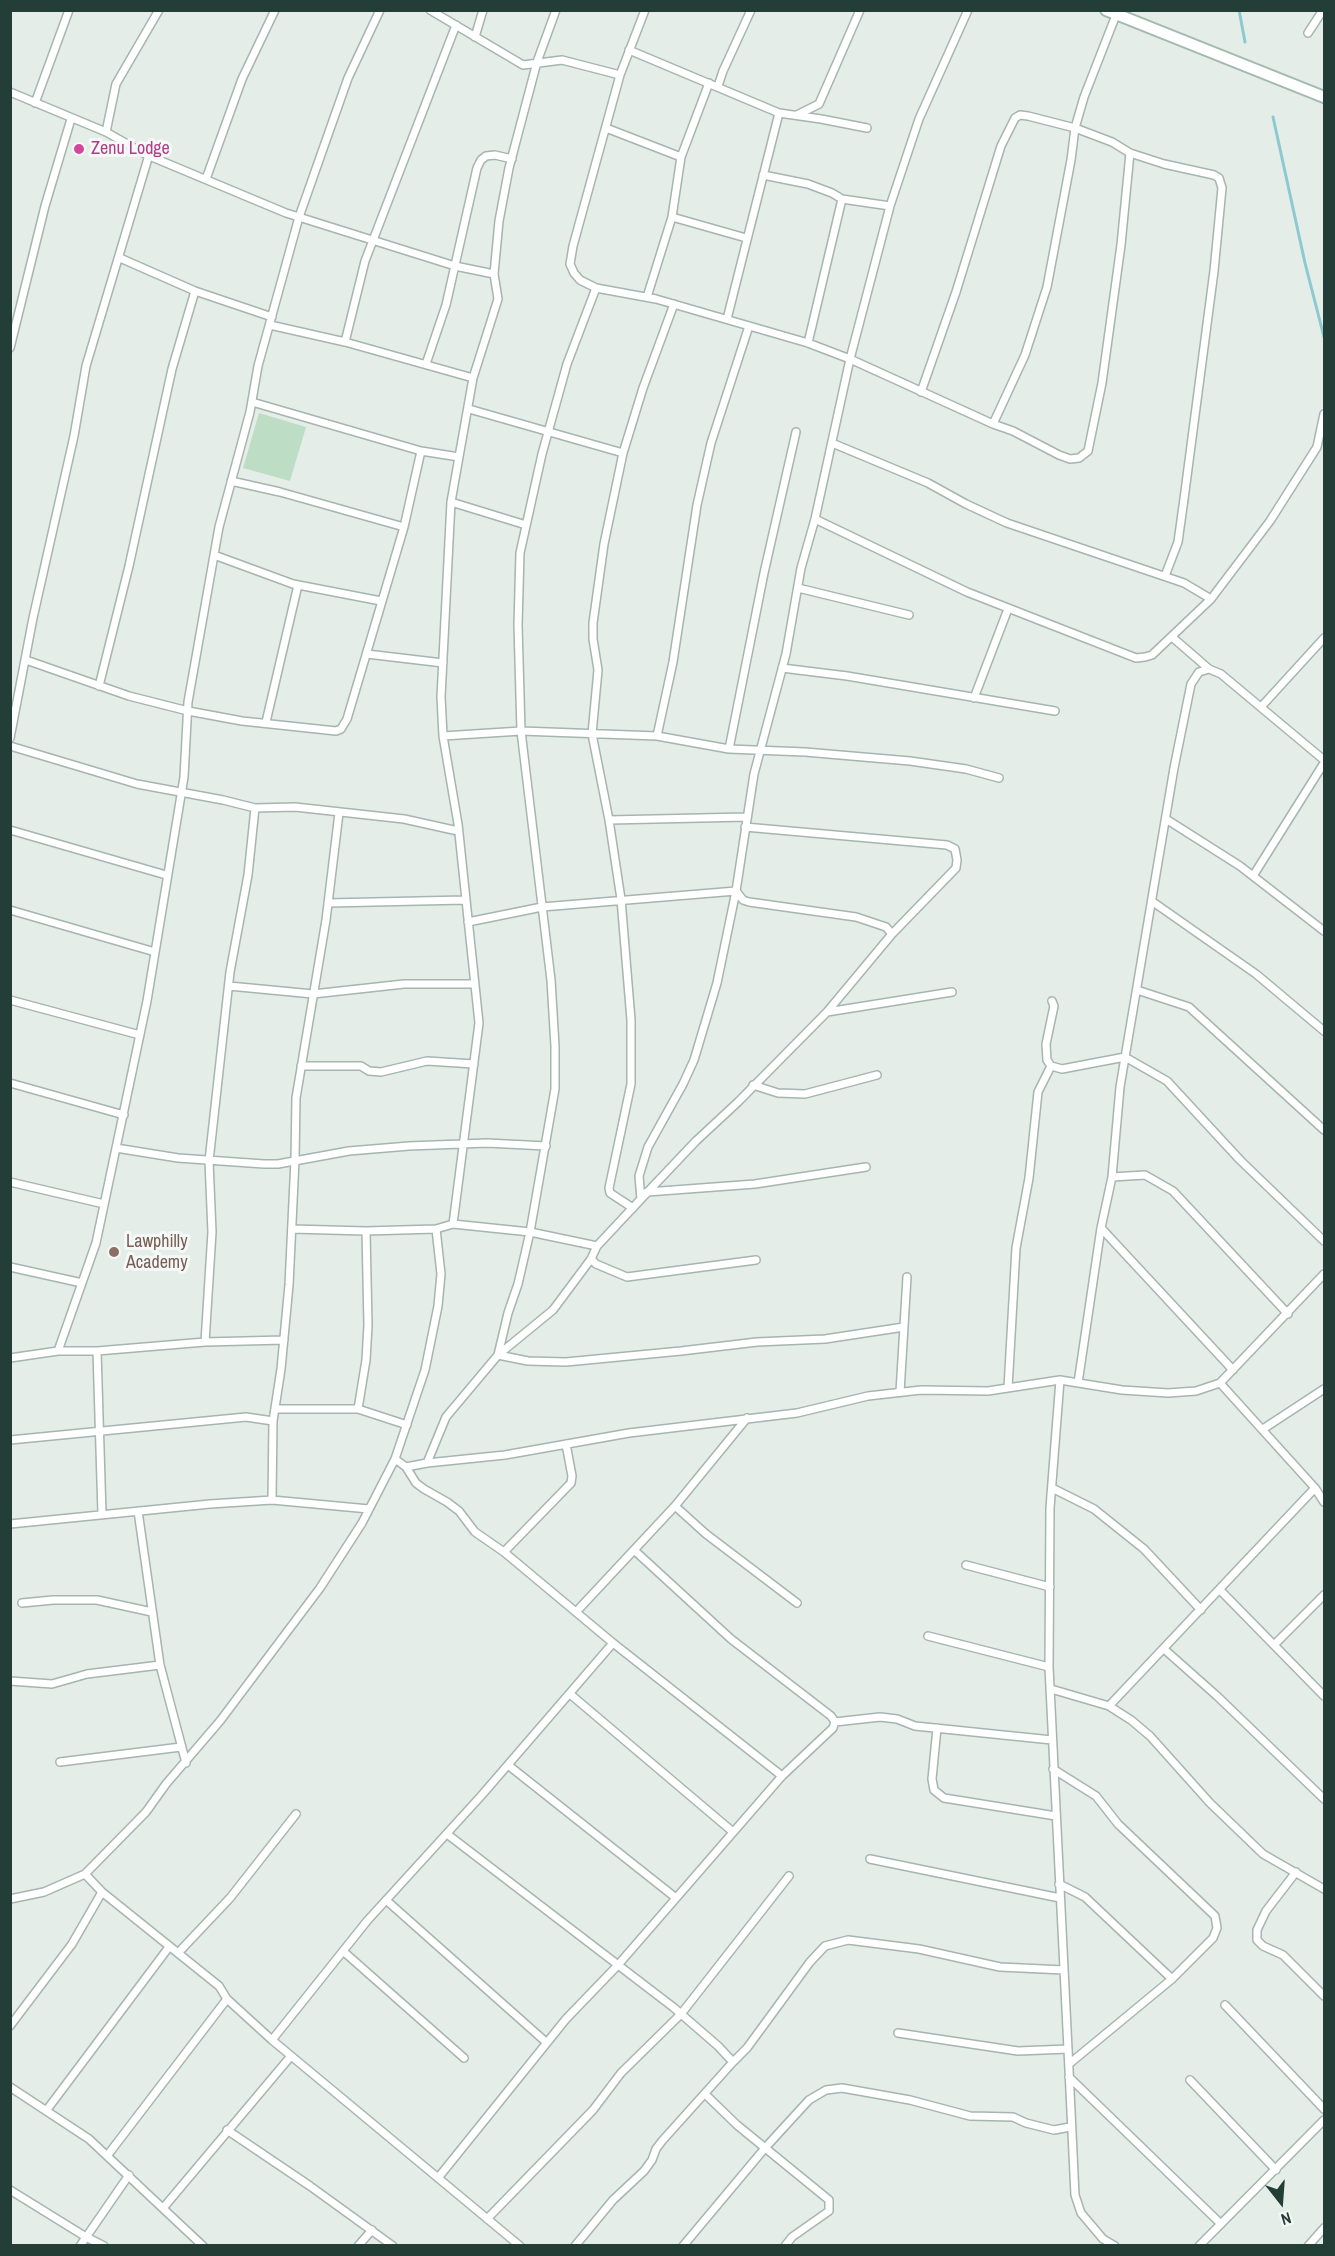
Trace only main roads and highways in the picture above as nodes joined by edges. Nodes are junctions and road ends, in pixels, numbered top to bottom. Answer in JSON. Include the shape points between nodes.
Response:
{"nodes":[{"id":1,"x":1109,"y":12,"type":"edge"},
{"id":2,"x":1324,"y":97,"type":"edge"}],
"edges":[{"from":1,"to":2,"type":"main road"}]}
